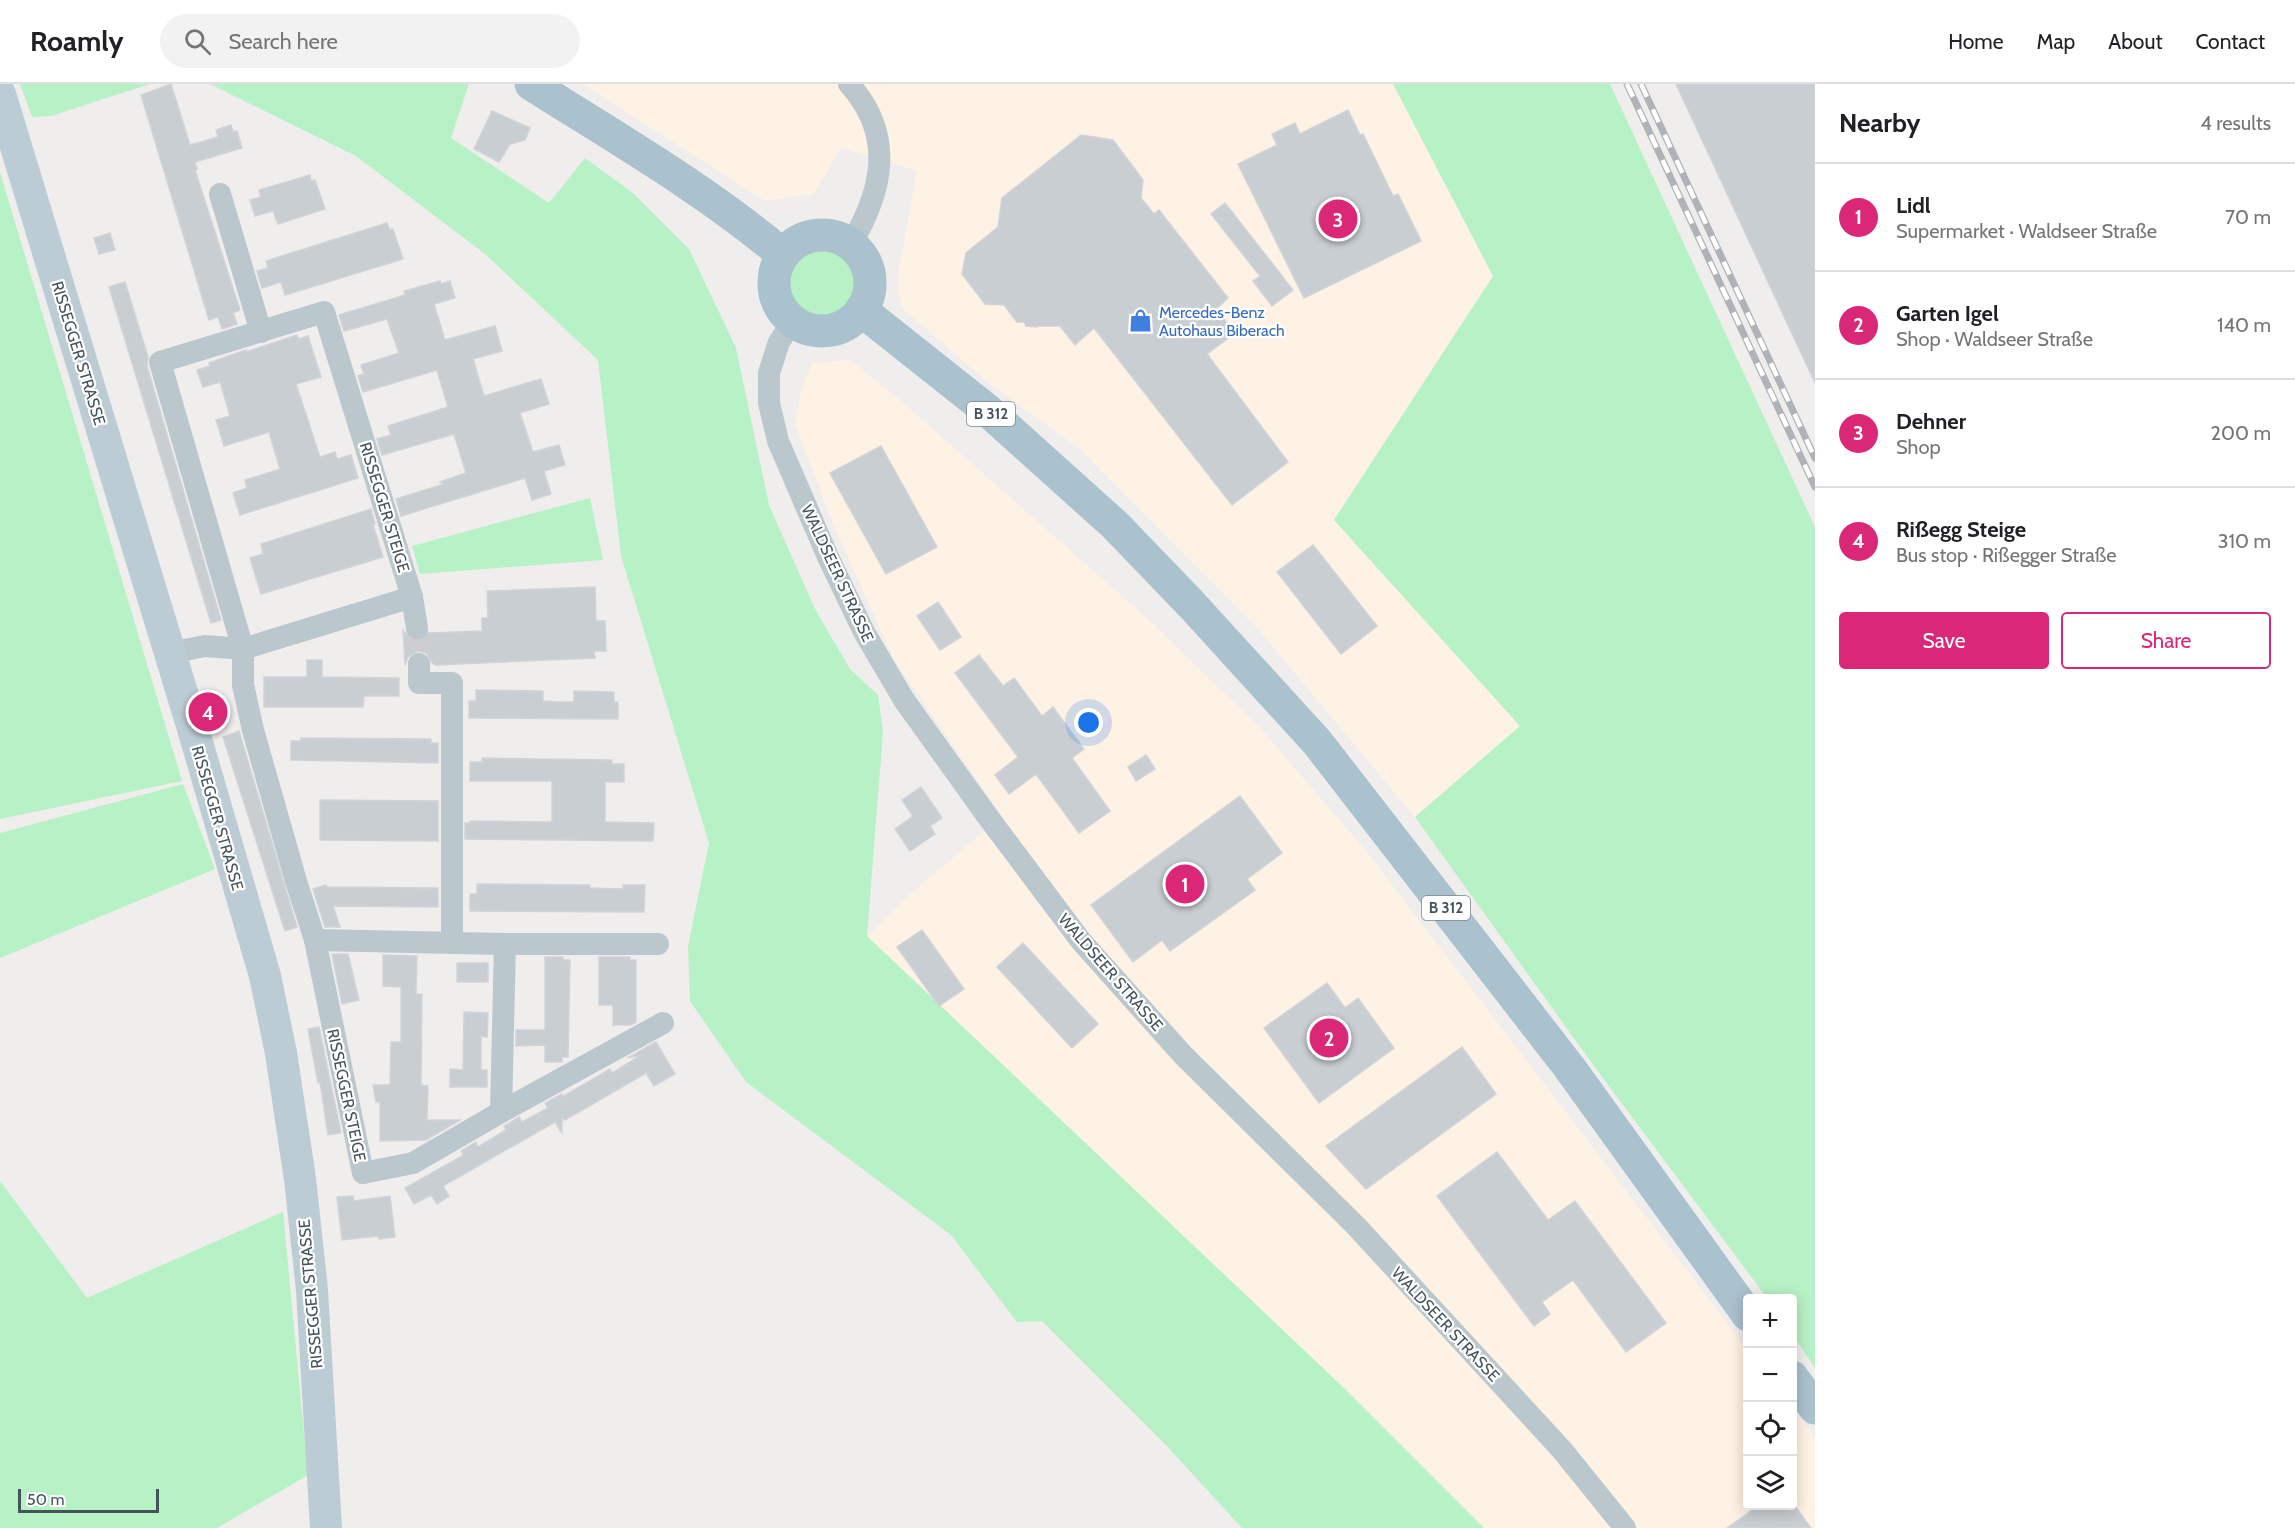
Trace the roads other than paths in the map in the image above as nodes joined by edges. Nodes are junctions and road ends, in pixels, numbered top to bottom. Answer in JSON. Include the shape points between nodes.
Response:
{"nodes":[{"id":1,"x":531,"y":84,"type":"edge"},
{"id":2,"x":849,"y":84,"type":"edge"},
{"id":3,"x":0,"y":94,"type":"edge"},
{"id":4,"x":220,"y":194,"type":"dead end"},
{"id":5,"x":851,"y":244,"type":"junction"},
{"id":6,"x":783,"y":254,"type":"junction"},
{"id":7,"x":861,"y":310,"type":"junction"},
{"id":8,"x":793,"y":321,"type":"junction"},
{"id":9,"x":261,"y":332,"type":"junction"},
{"id":10,"x":412,"y":597,"type":"junction"},
{"id":11,"x":417,"y":628,"type":"tunnel mouth"},
{"id":12,"x":243,"y":649,"type":"junction"},
{"id":13,"x":170,"y":653,"type":"junction"},
{"id":14,"x":419,"y":664,"type":"tunnel mouth"},
{"id":15,"x":315,"y":940,"type":"junction"},
{"id":16,"x":452,"y":944,"type":"junction"},
{"id":17,"x":505,"y":944,"type":"junction"},
{"id":18,"x":658,"y":944,"type":"dead end"},
{"id":19,"x":663,"y":1023,"type":"dead end"},
{"id":20,"x":501,"y":1112,"type":"junction"},
{"id":21,"x":1743,"y":1308,"type":"edge"},
{"id":22,"x":1797,"y":1384,"type":"edge"},
{"id":23,"x":1815,"y":1408,"type":"edge"},
{"id":24,"x":326,"y":1528,"type":"edge"},
{"id":25,"x":1625,"y":1528,"type":"edge"}],
"edges":[{"from":1,"to":6,"type":"main road","via":[[672,174]]},
{"from":2,"to":5,"type":"street","via":[[860,96],[878,134],[880,154],[880,177],[874,196]]},
{"from":3,"to":13,"type":"street","name":"RISSEGGER STRASSE"},
{"from":4,"to":9,"type":"street"},
{"from":5,"to":6,"type":"main road","via":[[824,234],[808,236]]},
{"from":5,"to":7,"type":"main road","via":[[864,257],[870,272],[871,288]]},
{"from":6,"to":8,"type":"main road","via":[[773,285],[777,300]]},
{"from":7,"to":8,"type":"main road","via":[[844,326],[828,331],[812,330]]},
{"from":7,"to":21,"type":"main road","number":"B 312","via":[[987,410],[1115,525],[1317,742],[1569,1067]]},
{"from":8,"to":25,"type":"street","name":"WALDSEER STRASSE","via":[[779,342],[769,373],[769,403],[778,441],[864,632],[904,700],[1081,941],[1183,1055],[1356,1226],[1563,1450]]},
{"from":9,"to":10,"type":"street","name":"RISSEGGER STEIGE","via":[[324,312]]},
{"from":9,"to":12,"type":"street","name":"RISSEGGER STEIGE","via":[[160,362]]},
{"from":10,"to":11,"type":"street"},
{"from":10,"to":12,"type":"street"},
{"from":12,"to":13,"type":"street","via":[[205,646]]},
{"from":12,"to":15,"type":"street","name":"RISSEGGER STEIGE","via":[[243,685],[253,730]]},
{"from":13,"to":24,"type":"street","name":"RISSEGGER STRASSE","via":[[265,976],[281,1053],[312,1290]]},
{"from":14,"to":16,"type":"street","via":[[419,682],[452,683]]},
{"from":15,"to":16,"type":"street"},
{"from":15,"to":20,"type":"street","name":"RISSEGGER STEIGE","via":[[363,1173],[413,1163]]},
{"from":16,"to":17,"type":"street"},
{"from":17,"to":18,"type":"street"},
{"from":17,"to":20,"type":"street"},
{"from":19,"to":20,"type":"street","name":"RISSEGGER STEIGE"},
{"from":22,"to":23,"type":"main road"}]}
